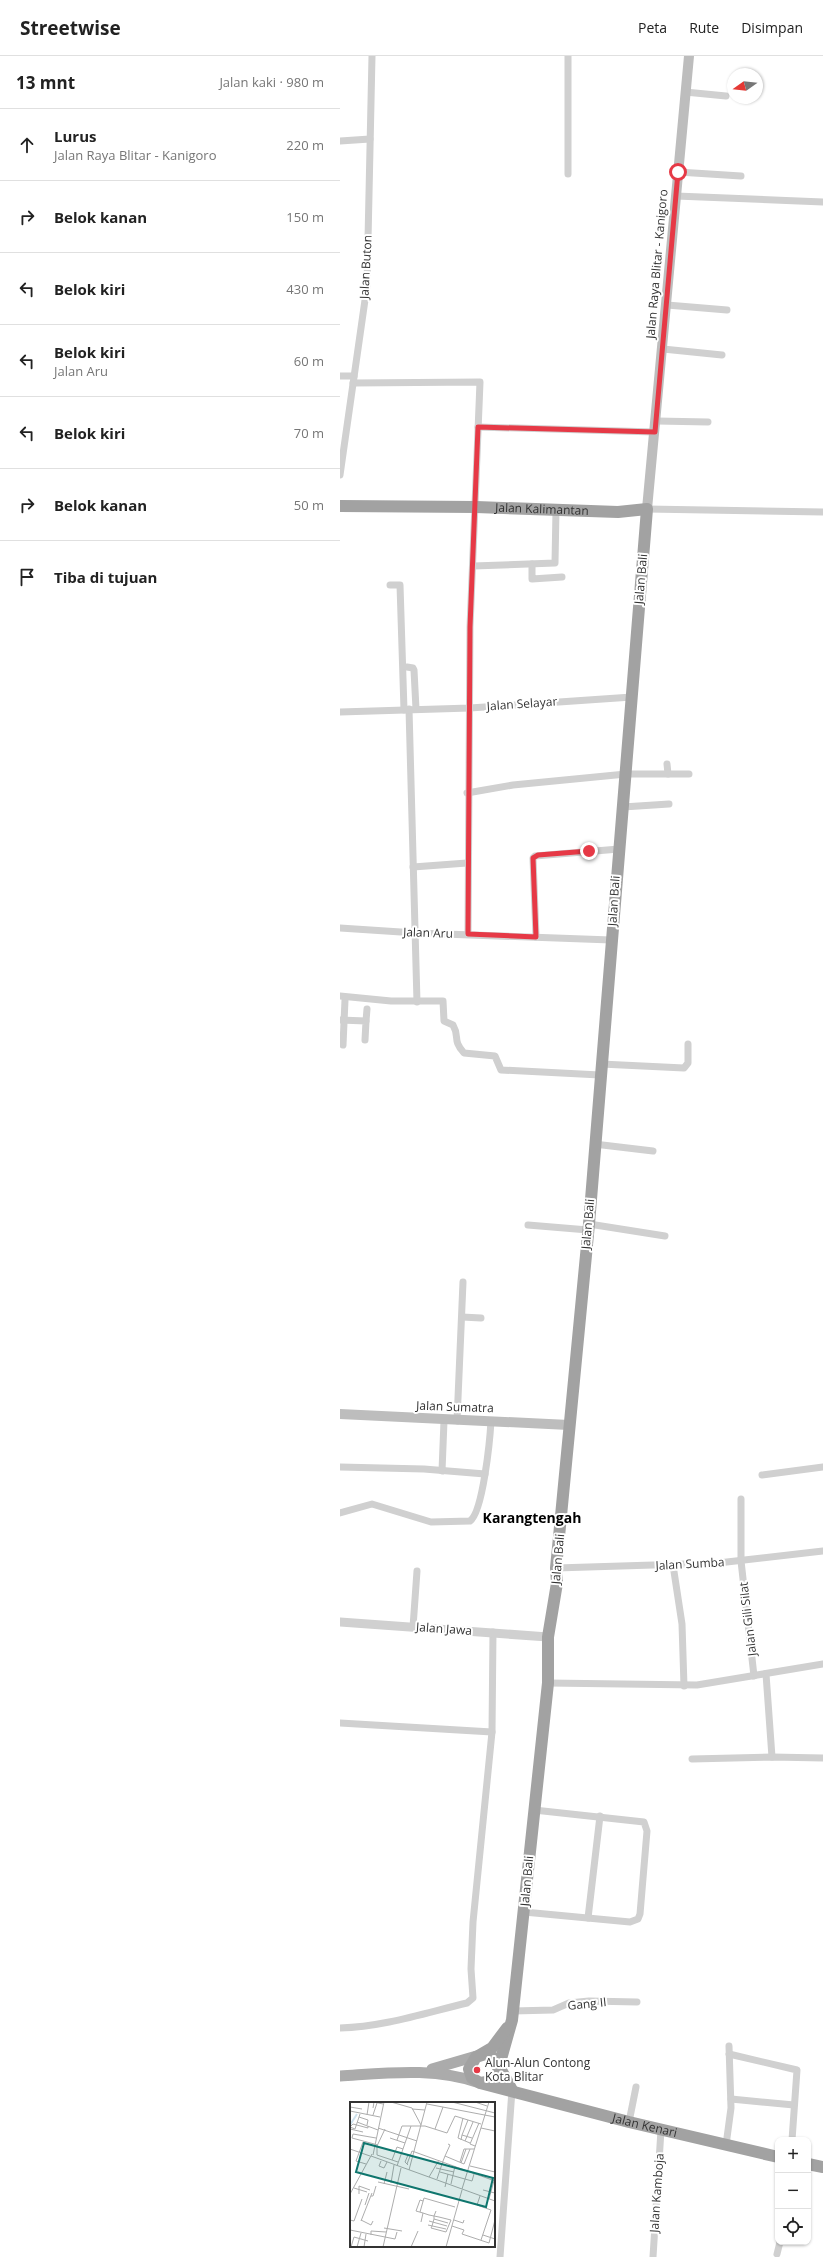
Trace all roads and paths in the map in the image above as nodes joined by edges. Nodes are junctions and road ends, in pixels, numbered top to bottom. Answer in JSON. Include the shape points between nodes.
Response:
{"nodes":[{"id":1,"x":372,"y":56,"type":"edge"},
{"id":2,"x":568,"y":56,"type":"edge"},
{"id":3,"x":689,"y":56,"type":"edge"},
{"id":4,"x":685,"y":92,"type":"junction"},
{"id":5,"x":726,"y":96,"type":"dead end"},
{"id":6,"x":370,"y":139,"type":"junction"},
{"id":7,"x":340,"y":141,"type":"edge"},
{"id":8,"x":678,"y":172,"type":"junction"},
{"id":9,"x":568,"y":174,"type":"dead end"},
{"id":10,"x":741,"y":176,"type":"dead end"},
{"id":11,"x":676,"y":196,"type":"junction"},
{"id":12,"x":823,"y":202,"type":"edge"},
{"id":13,"x":667,"y":305,"type":"junction"},
{"id":14,"x":727,"y":310,"type":"dead end"},
{"id":15,"x":663,"y":349,"type":"junction"},
{"id":16,"x":722,"y":355,"type":"dead end"},
{"id":17,"x":340,"y":376,"type":"edge"},
{"id":18,"x":353,"y":379,"type":"junction"},
{"id":19,"x":708,"y":422,"type":"dead end"},
{"id":20,"x":478,"y":427,"type":"junction"},
{"id":21,"x":656,"y":427,"type":"junction"},
{"id":22,"x":340,"y":475,"type":"edge"},
{"id":23,"x":340,"y":506,"type":"edge"},
{"id":24,"x":476,"y":507,"type":"junction"},
{"id":25,"x":647,"y":509,"type":"junction"},
{"id":26,"x":556,"y":510,"type":"junction"},
{"id":27,"x":823,"y":512,"type":"edge"},
{"id":28,"x":532,"y":564,"type":"junction"},
{"id":29,"x":473,"y":566,"type":"junction"},
{"id":30,"x":562,"y":577,"type":"dead end"},
{"id":31,"x":390,"y":585,"type":"dead end"},
{"id":32,"x":407,"y":667,"type":"dead end"},
{"id":33,"x":632,"y":697,"type":"junction"},
{"id":34,"x":470,"y":708,"type":"junction"},
{"id":35,"x":410,"y":709,"type":"junction"},
{"id":36,"x":340,"y":712,"type":"edge"},
{"id":37,"x":667,"y":764,"type":"dead end"},
{"id":38,"x":626,"y":774,"type":"junction"},
{"id":39,"x":668,"y":774,"type":"junction"},
{"id":40,"x":689,"y":774,"type":"dead end"},
{"id":41,"x":467,"y":793,"type":"junction"},
{"id":42,"x":669,"y":804,"type":"dead end"},
{"id":43,"x":623,"y":807,"type":"junction"},
{"id":44,"x":619,"y":848,"type":"junction"},
{"id":45,"x":467,"y":863,"type":"junction"},
{"id":46,"x":413,"y":867,"type":"junction"},
{"id":47,"x":340,"y":928,"type":"edge"},
{"id":48,"x":416,"y":933,"type":"junction"},
{"id":49,"x":468,"y":934,"type":"junction"},
{"id":50,"x":536,"y":937,"type":"junction"},
{"id":51,"x":611,"y":940,"type":"junction"},
{"id":52,"x":343,"y":998,"type":"edge"},
{"id":53,"x":417,"y":1002,"type":"junction"},
{"id":54,"x":367,"y":1009,"type":"dead end"},
{"id":55,"x":342,"y":1020,"type":"edge"},
{"id":56,"x":366,"y":1021,"type":"junction"},
{"id":57,"x":365,"y":1040,"type":"dead end"},
{"id":58,"x":688,"y":1044,"type":"dead end"},
{"id":59,"x":343,"y":1045,"type":"dead end"},
{"id":60,"x":601,"y":1069,"type":"junction"},
{"id":61,"x":594,"y":1144,"type":"junction"},
{"id":62,"x":653,"y":1151,"type":"dead end"},
{"id":63,"x":528,"y":1225,"type":"dead end"},
{"id":64,"x":589,"y":1227,"type":"junction"},
{"id":65,"x":664,"y":1236,"type":"dead end"},
{"id":66,"x":463,"y":1282,"type":"dead end"},
{"id":67,"x":462,"y":1317,"type":"junction"},
{"id":68,"x":481,"y":1318,"type":"dead end"},
{"id":69,"x":340,"y":1414,"type":"edge"},
{"id":70,"x":444,"y":1421,"type":"junction"},
{"id":71,"x":457,"y":1421,"type":"junction"},
{"id":72,"x":491,"y":1421,"type":"junction"},
{"id":73,"x":569,"y":1425,"type":"junction"},
{"id":74,"x":340,"y":1467,"type":"edge"},
{"id":75,"x":823,"y":1467,"type":"edge"},
{"id":76,"x":442,"y":1471,"type":"junction"},
{"id":77,"x":485,"y":1474,"type":"junction"},
{"id":78,"x":762,"y":1475,"type":"dead end"},
{"id":79,"x":741,"y":1499,"type":"dead end"},
{"id":80,"x":340,"y":1513,"type":"edge"},
{"id":81,"x":823,"y":1551,"type":"edge"},
{"id":82,"x":741,"y":1561,"type":"junction"},
{"id":83,"x":672,"y":1565,"type":"junction"},
{"id":84,"x":417,"y":1570,"type":"dead end"},
{"id":85,"x":557,"y":1576,"type":"junction"},
{"id":86,"x":340,"y":1622,"type":"edge"},
{"id":87,"x":413,"y":1627,"type":"junction"},
{"id":88,"x":493,"y":1632,"type":"junction"},
{"id":89,"x":548,"y":1637,"type":"junction"},
{"id":90,"x":823,"y":1664,"type":"edge"},
{"id":91,"x":766,"y":1674,"type":"junction"},
{"id":92,"x":754,"y":1676,"type":"junction"},
{"id":93,"x":548,"y":1683,"type":"junction"},
{"id":94,"x":684,"y":1686,"type":"junction"},
{"id":95,"x":340,"y":1723,"type":"edge"},
{"id":96,"x":492,"y":1732,"type":"junction"},
{"id":97,"x":772,"y":1757,"type":"junction"},
{"id":98,"x":823,"y":1758,"type":"edge"},
{"id":99,"x":692,"y":1759,"type":"dead end"},
{"id":100,"x":534,"y":1810,"type":"junction"},
{"id":101,"x":600,"y":1816,"type":"junction"},
{"id":102,"x":524,"y":1912,"type":"junction"},
{"id":103,"x":588,"y":1918,"type":"junction"},
{"id":104,"x":637,"y":2002,"type":"dead end"},
{"id":105,"x":513,"y":2016,"type":"junction"},
{"id":106,"x":340,"y":2028,"type":"edge"},
{"id":107,"x":729,"y":2046,"type":"dead end"},
{"id":108,"x":480,"y":2054,"type":"junction"},
{"id":109,"x":729,"y":2054,"type":"junction"},
{"id":110,"x":499,"y":2066,"type":"junction"},
{"id":111,"x":421,"y":2072,"type":"junction"},
{"id":112,"x":340,"y":2076,"type":"edge"},
{"id":113,"x":480,"y":2083,"type":"junction"},
{"id":114,"x":636,"y":2087,"type":"dead end"},
{"id":115,"x":512,"y":2090,"type":"junction"},
{"id":116,"x":731,"y":2099,"type":"junction"},
{"id":117,"x":794,"y":2105,"type":"junction"},
{"id":118,"x":629,"y":2122,"type":"junction"},
{"id":119,"x":661,"y":2130,"type":"junction"},
{"id":120,"x":792,"y":2137,"type":"edge"},
{"id":121,"x":726,"y":2145,"type":"junction"},
{"id":122,"x":775,"y":2156,"type":"edge"},
{"id":123,"x":811,"y":2165,"type":"edge"},
{"id":124,"x":823,"y":2167,"type":"edge"},
{"id":125,"x":779,"y":2245,"type":"edge"},
{"id":126,"x":777,"y":2254,"type":"dead end"},
{"id":127,"x":500,"y":2257,"type":"edge"},
{"id":128,"x":653,"y":2257,"type":"edge"}],
"edges":[{"from":1,"to":6,"type":"street","name":"Jalan Buton"},
{"from":2,"to":9,"type":"street"},
{"from":3,"to":4,"type":"main road","name":"Jalan Raya Blitar - Kanigoro"},
{"from":4,"to":5,"type":"street"},
{"from":4,"to":8,"type":"main road","name":"Jalan Raya Blitar - Kanigoro"},
{"from":6,"to":7,"type":"street"},
{"from":6,"to":18,"type":"street","name":"Jalan Buton","via":[[367,286]]},
{"from":8,"to":10,"type":"street"},
{"from":8,"to":11,"type":"main road","name":"Jalan Raya Blitar - Kanigoro"},
{"from":11,"to":12,"type":"street"},
{"from":11,"to":13,"type":"main road","name":"Jalan Raya Blitar - Kanigoro"},
{"from":13,"to":14,"type":"street"},
{"from":13,"to":15,"type":"main road","name":"Jalan Raya Blitar - Kanigoro"},
{"from":15,"to":16,"type":"street"},
{"from":15,"to":21,"type":"main road","name":"Jalan Raya Blitar - Kanigoro"},
{"from":17,"to":18,"type":"street"},
{"from":18,"to":20,"type":"street","via":[[479,381]]},
{"from":18,"to":22,"type":"street","name":"Jalan Buton"},
{"from":19,"to":21,"type":"street"},
{"from":20,"to":21,"type":"street"},
{"from":20,"to":24,"type":"street"},
{"from":21,"to":25,"type":"main road","name":"Jalan Bali"},
{"from":23,"to":24,"type":"highway","name":"Jalan Kalimantan"},
{"from":24,"to":26,"type":"highway","name":"Jalan Kalimantan"},
{"from":24,"to":29,"type":"street"},
{"from":25,"to":26,"type":"highway","name":"Jalan Kalimantan","via":[[618,512]]},
{"from":25,"to":27,"type":"street"},
{"from":25,"to":33,"type":"highway","name":"Jalan Bali"},
{"from":26,"to":28,"type":"street","via":[[555,563]]},
{"from":28,"to":29,"type":"street"},
{"from":28,"to":30,"type":"street","via":[[532,578]]},
{"from":29,"to":34,"type":"street"},
{"from":31,"to":35,"type":"street","via":[[400,585]]},
{"from":32,"to":35,"type":"street","via":[[414,670]]},
{"from":33,"to":34,"type":"street","name":"Jalan Selayar"},
{"from":33,"to":38,"type":"highway","name":"Jalan Bali"},
{"from":34,"to":35,"type":"street","name":"Jalan Selayar"},
{"from":34,"to":41,"type":"street"},
{"from":35,"to":36,"type":"street","name":"Jalan Selayar"},
{"from":35,"to":46,"type":"street"},
{"from":37,"to":39,"type":"street"},
{"from":38,"to":39,"type":"street"},
{"from":38,"to":41,"type":"street","via":[[513,785]]},
{"from":38,"to":43,"type":"highway","name":"Jalan Bali"},
{"from":39,"to":40,"type":"street"},
{"from":41,"to":45,"type":"street"},
{"from":42,"to":43,"type":"street"},
{"from":43,"to":44,"type":"highway","name":"Jalan Bali"},
{"from":44,"to":50,"type":"street","via":[[538,855],[533,858]]},
{"from":44,"to":51,"type":"highway","name":"Jalan Bali"},
{"from":45,"to":46,"type":"street"},
{"from":45,"to":49,"type":"street"},
{"from":46,"to":48,"type":"street"},
{"from":47,"to":48,"type":"street","name":"Jalan Aru"},
{"from":48,"to":49,"type":"street","name":"Jalan Aru"},
{"from":48,"to":53,"type":"street"},
{"from":49,"to":50,"type":"street","name":"Jalan Aru"},
{"from":50,"to":51,"type":"street","name":"Jalan Aru"},
{"from":51,"to":60,"type":"highway","name":"Jalan Bali"},
{"from":52,"to":53,"type":"street"},
{"from":52,"to":55,"type":"street"},
{"from":53,"to":60,"type":"street","via":[[443,1001],[444,1021],[455,1028],[455,1043],[464,1053],[495,1056],[501,1070]]},
{"from":54,"to":56,"type":"street"},
{"from":55,"to":56,"type":"street"},
{"from":55,"to":59,"type":"street"},
{"from":56,"to":57,"type":"street"},
{"from":58,"to":60,"type":"street","via":[[688,1063],[684,1068]]},
{"from":60,"to":61,"type":"highway","name":"Jalan Bali"},
{"from":61,"to":62,"type":"street"},
{"from":61,"to":64,"type":"highway","name":"Jalan Bali"},
{"from":63,"to":64,"type":"street"},
{"from":64,"to":65,"type":"street"},
{"from":64,"to":73,"type":"highway","name":"Jalan Bali"},
{"from":66,"to":67,"type":"street"},
{"from":67,"to":68,"type":"street"},
{"from":67,"to":71,"type":"street"},
{"from":69,"to":70,"type":"main road","name":"Jalan Sumatra"},
{"from":70,"to":71,"type":"main road","name":"Jalan Sumatra"},
{"from":70,"to":76,"type":"street"},
{"from":71,"to":72,"type":"main road","name":"Jalan Sumatra"},
{"from":72,"to":73,"type":"main road","name":"Jalan Sumatra"},
{"from":72,"to":77,"type":"street"},
{"from":73,"to":85,"type":"highway","name":"Jalan Bali"},
{"from":74,"to":76,"type":"street"},
{"from":75,"to":78,"type":"street"},
{"from":76,"to":77,"type":"street"},
{"from":77,"to":80,"type":"street","via":[[476,1514],[470,1521],[431,1522],[372,1504]]},
{"from":79,"to":82,"type":"street","name":"Jalan Gili Silat"},
{"from":81,"to":82,"type":"street","name":"Jalan Sumba"},
{"from":82,"to":83,"type":"street","name":"Jalan Sumba"},
{"from":82,"to":92,"type":"street","name":"Jalan Gili Silat"},
{"from":83,"to":85,"type":"street","name":"Jalan Sumba"},
{"from":83,"to":94,"type":"street","via":[[682,1624]]},
{"from":84,"to":87,"type":"street"},
{"from":85,"to":89,"type":"highway","name":"Jalan Bali"},
{"from":86,"to":87,"type":"street","name":"Jalan Jawa"},
{"from":87,"to":88,"type":"street","name":"Jalan Jawa"},
{"from":88,"to":89,"type":"street","name":"Jalan Jawa"},
{"from":88,"to":96,"type":"street"},
{"from":89,"to":93,"type":"highway","name":"Jalan Bali"},
{"from":90,"to":91,"type":"street"},
{"from":91,"to":92,"type":"street"},
{"from":91,"to":97,"type":"street"},
{"from":92,"to":94,"type":"street"},
{"from":93,"to":94,"type":"street"},
{"from":93,"to":100,"type":"highway","name":"Jalan Bali"},
{"from":95,"to":96,"type":"street"},
{"from":96,"to":106,"type":"street","via":[[472,1934],[473,1998],[467,2003],[391,2021]]},
{"from":97,"to":98,"type":"street"},
{"from":97,"to":99,"type":"street"},
{"from":100,"to":101,"type":"street"},
{"from":100,"to":102,"type":"highway","name":"Jalan Bali"},
{"from":101,"to":103,"type":"street"},
{"from":101,"to":103,"type":"street","via":[[639,1820],[646,1825],[640,1914],[638,1919],[630,1922]]},
{"from":102,"to":103,"type":"street"},
{"from":102,"to":105,"type":"highway","name":"Jalan Bali"},
{"from":104,"to":105,"type":"street","name":"Gang II","via":[[569,2003],[553,2010]]},
{"from":105,"to":108,"type":"highway","via":[[497,2044]]},
{"from":105,"to":110,"type":"highway","name":"Jalan Bali"},
{"from":107,"to":109,"type":"street"},
{"from":108,"to":110,"type":"highway","via":[[494,2058]]},
{"from":108,"to":111,"type":"main road","via":[[458,2063]]},
{"from":108,"to":113,"type":"highway","via":[[472,2060],[469,2069],[472,2078]]},
{"from":109,"to":116,"type":"street"},
{"from":109,"to":117,"type":"street","via":[[797,2070]]},
{"from":110,"to":113,"type":"highway","via":[[498,2074],[493,2081]]},
{"from":110,"to":115,"type":"highway"},
{"from":111,"to":112,"type":"main road"},
{"from":111,"to":113,"type":"main road","via":[[457,2076]]},
{"from":113,"to":115,"type":"highway","name":"Jalan Kenari"},
{"from":114,"to":118,"type":"street"},
{"from":115,"to":118,"type":"highway","name":"Jalan Kenari"},
{"from":115,"to":127,"type":"street"},
{"from":116,"to":117,"type":"street"},
{"from":116,"to":121,"type":"street"},
{"from":117,"to":120,"type":"street"},
{"from":118,"to":119,"type":"highway","name":"Jalan Kenari"},
{"from":119,"to":121,"type":"highway","name":"Jalan Kenari"},
{"from":119,"to":128,"type":"street","name":"Jalan Kamboja"},
{"from":121,"to":122,"type":"highway","name":"Jalan Kenari"},
{"from":123,"to":124,"type":"highway"},
{"from":125,"to":126,"type":"street"}]}
